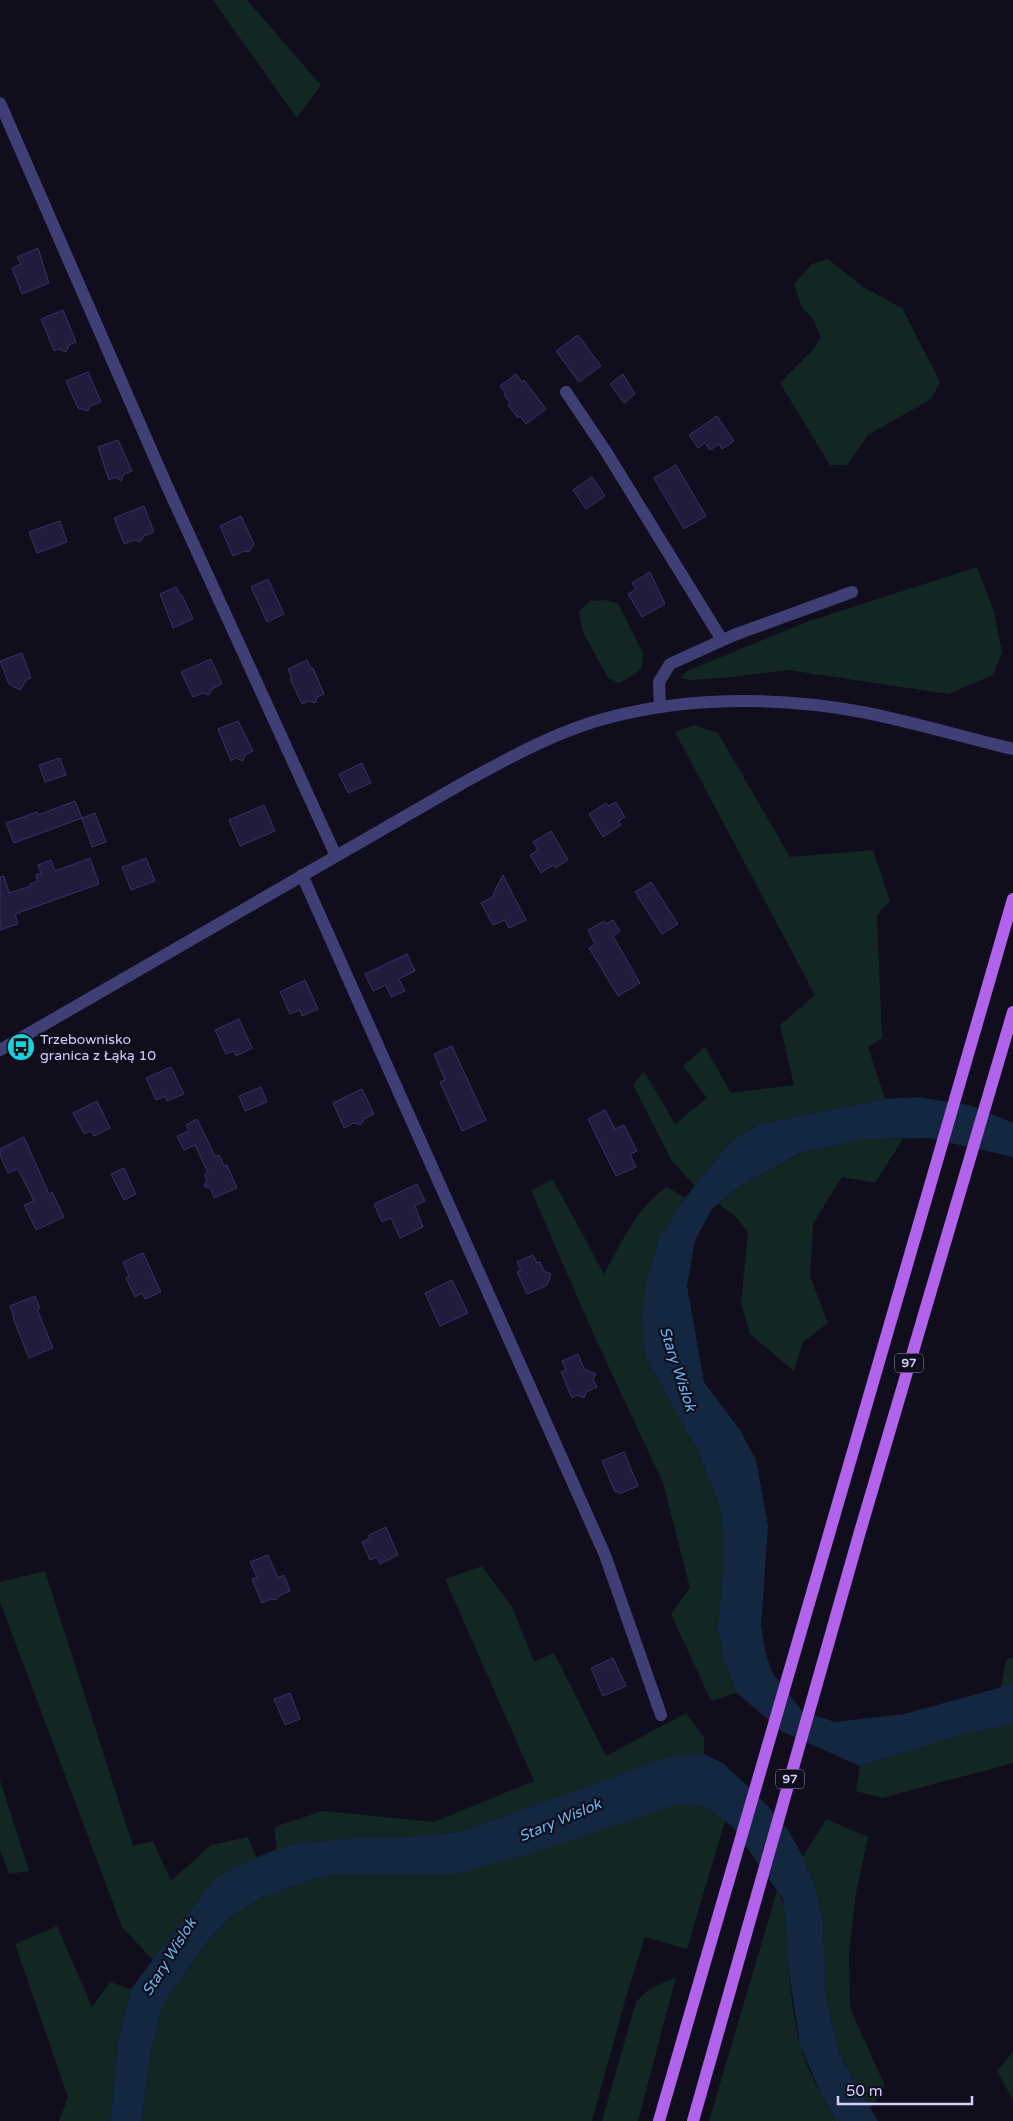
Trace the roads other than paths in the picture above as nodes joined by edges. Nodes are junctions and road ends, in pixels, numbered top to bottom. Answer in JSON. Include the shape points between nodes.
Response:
{"nodes":[{"id":1,"x":0,"y":103,"type":"edge"},
{"id":2,"x":566,"y":392,"type":"dead end"},
{"id":3,"x":852,"y":592,"type":"dead end"},
{"id":4,"x":722,"y":640,"type":"junction"},
{"id":5,"x":660,"y":706,"type":"junction"},
{"id":6,"x":1013,"y":749,"type":"edge"},
{"id":7,"x":336,"y":856,"type":"junction"},
{"id":8,"x":302,"y":875,"type":"junction"},
{"id":9,"x":1013,"y":899,"type":"edge"},
{"id":10,"x":1013,"y":1012,"type":"edge"},
{"id":11,"x":0,"y":1050,"type":"edge"},
{"id":12,"x":661,"y":1715,"type":"dead end"},
{"id":13,"x":658,"y":2121,"type":"edge"},
{"id":14,"x":693,"y":2121,"type":"edge"}],
"edges":[{"from":1,"to":7,"type":"street","via":[[167,486]]},
{"from":2,"to":4,"type":"street"},
{"from":3,"to":4,"type":"street"},
{"from":4,"to":5,"type":"street","via":[[670,664],[659,682]]},
{"from":5,"to":6,"type":"street","via":[[766,701],[824,706]]},
{"from":5,"to":7,"type":"street","via":[[594,722],[532,746]]},
{"from":7,"to":8,"type":"street"},
{"from":8,"to":11,"type":"street"},
{"from":8,"to":12,"type":"street","via":[[605,1555]]},
{"from":9,"to":13,"type":"main road","number":"97"},
{"from":10,"to":14,"type":"main road","number":"97","via":[[859,1534]]}]}
